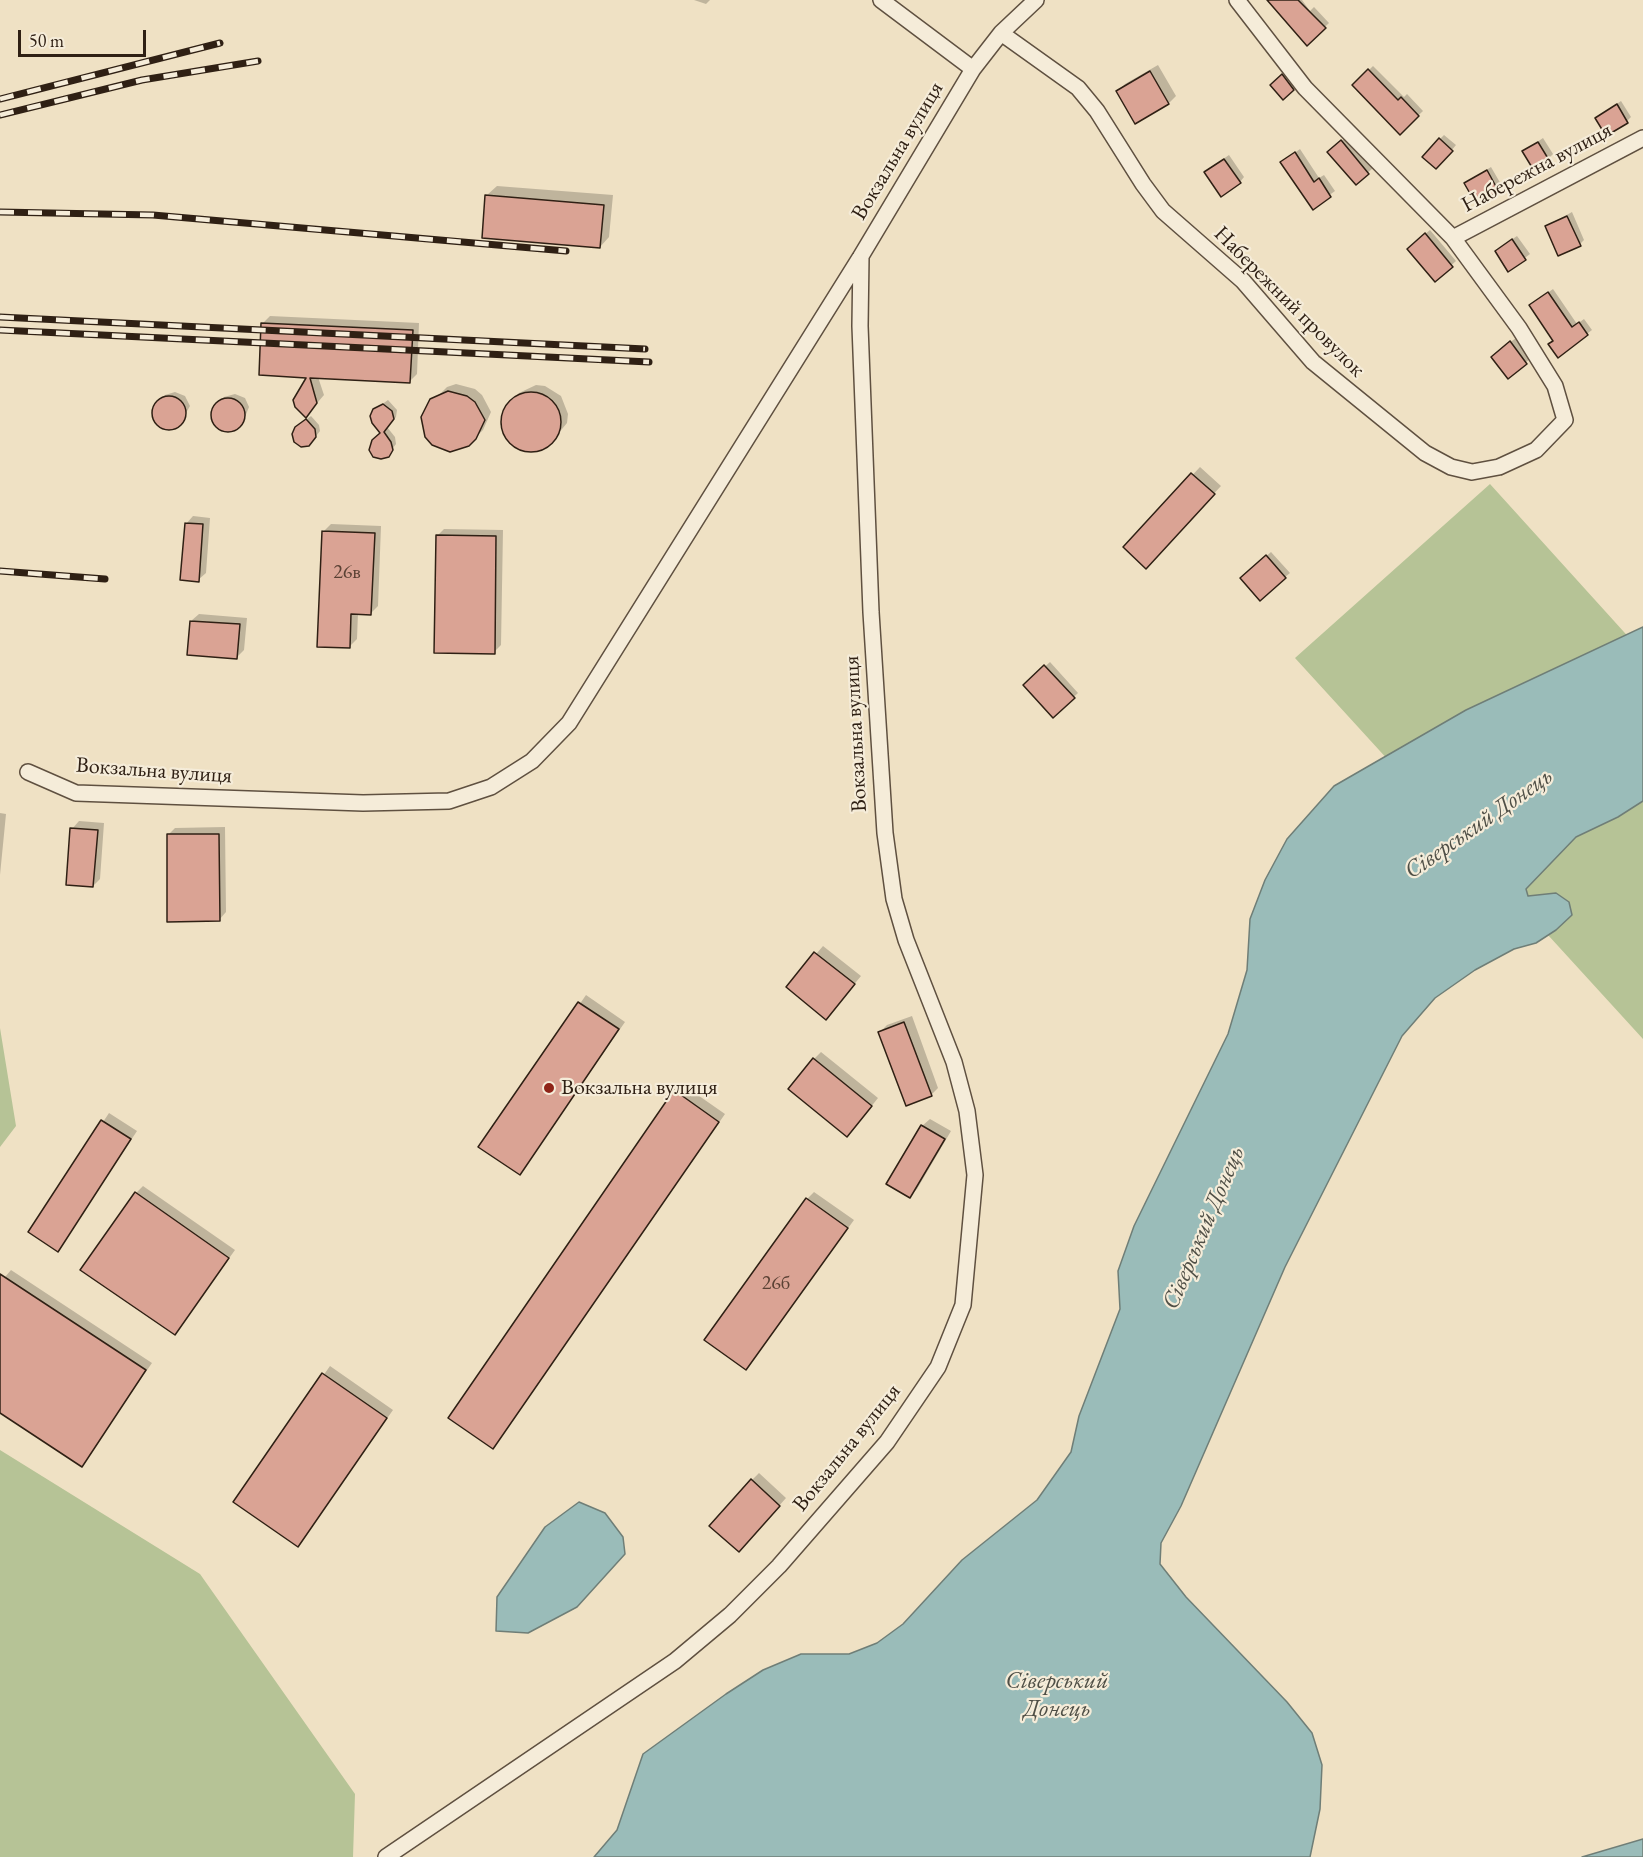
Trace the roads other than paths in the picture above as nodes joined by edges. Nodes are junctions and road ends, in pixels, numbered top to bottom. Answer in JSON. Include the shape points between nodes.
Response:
{"nodes":[{"id":1,"x":881,"y":0,"type":"edge"},
{"id":2,"x":1036,"y":0,"type":"edge"},
{"id":3,"x":1237,"y":0,"type":"edge"},
{"id":4,"x":1001,"y":33,"type":"junction"},
{"id":5,"x":973,"y":69,"type":"junction"},
{"id":6,"x":1643,"y":138,"type":"edge"},
{"id":7,"x":1453,"y":238,"type":"junction"},
{"id":8,"x":861,"y":256,"type":"junction"},
{"id":9,"x":28,"y":772,"type":"dead end"},
{"id":10,"x":386,"y":1857,"type":"edge"}],
"edges":[{"from":1,"to":5,"type":"street"},
{"from":2,"to":4,"type":"street","name":"Вокзальна вулиця"},
{"from":3,"to":7,"type":"street","name":"Набережний провулок","via":[[1305,88]]},
{"from":4,"to":5,"type":"street","name":"Вокзальна вулиця"},
{"from":4,"to":7,"type":"street","name":"Набережний провулок","via":[[1078,88],[1163,210],[1243,280],[1313,362],[1425,453],[1450,467],[1472,472],[1499,467],[1536,450],[1565,420],[1549,376]]},
{"from":5,"to":8,"type":"street","name":"Вокзальна вулиця"},
{"from":6,"to":7,"type":"street","name":"Набережна вулиця"},
{"from":8,"to":9,"type":"street","name":"Вокзальна вулиця","via":[[569,723],[532,760],[491,787],[449,801],[352,803],[76,793]]},
{"from":8,"to":10,"type":"street","name":"Вокзальна вулиця","via":[[871,612],[885,833],[894,899],[906,940],[954,1062],[964,1101],[975,1175],[963,1305],[938,1367],[886,1442],[779,1566],[730,1615],[675,1660]]}]}
